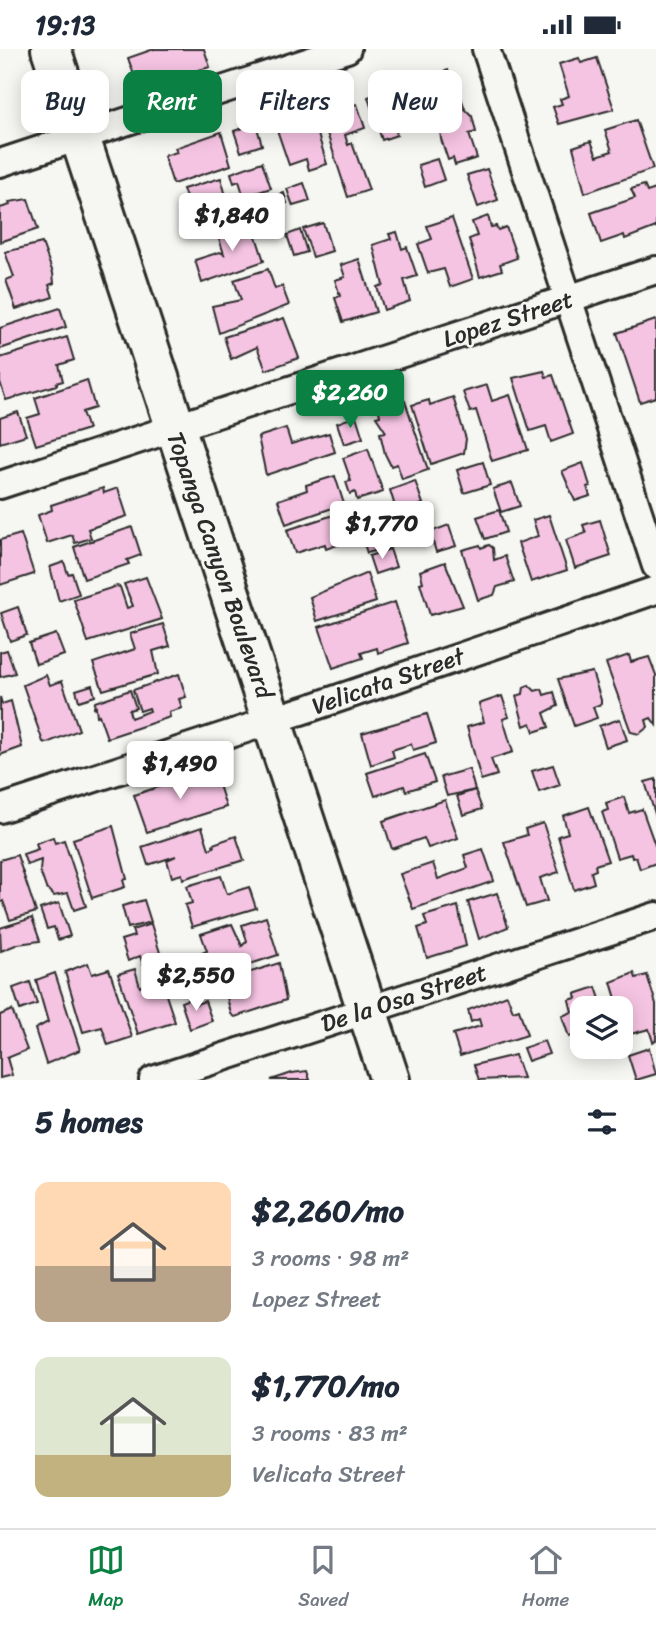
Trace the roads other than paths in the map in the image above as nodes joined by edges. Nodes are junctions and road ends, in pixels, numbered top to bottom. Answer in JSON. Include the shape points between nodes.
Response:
{"nodes":[{"id":1,"x":51,"y":49,"type":"edge"},
{"id":2,"x":347,"y":49,"type":"edge"},
{"id":3,"x":486,"y":49,"type":"edge"},
{"id":4,"x":80,"y":137,"type":"junction"},
{"id":5,"x":0,"y":163,"type":"edge"},
{"id":6,"x":656,"y":270,"type":"edge"},
{"id":7,"x":568,"y":299,"type":"junction"},
{"id":8,"x":174,"y":429,"type":"junction"},
{"id":9,"x":0,"y":485,"type":"edge"},
{"id":10,"x":656,"y":566,"type":"edge"},
{"id":11,"x":656,"y":590,"type":"edge"},
{"id":12,"x":271,"y":720,"type":"junction"},
{"id":13,"x":0,"y":809,"type":"edge"},
{"id":14,"x":656,"y":916,"type":"edge"},
{"id":15,"x":367,"y":1010,"type":"junction"},
{"id":16,"x":153,"y":1080,"type":"edge"},
{"id":17,"x":390,"y":1080,"type":"edge"}],
"edges":[{"from":1,"to":4,"type":"main road","name":"Topanga Canyon Boulevard"},
{"from":2,"to":4,"type":"street"},
{"from":3,"to":7,"type":"street"},
{"from":4,"to":5,"type":"street"},
{"from":4,"to":8,"type":"main road","name":"Topanga Canyon Boulevard"},
{"from":6,"to":7,"type":"street","name":"Lopez Street"},
{"from":7,"to":8,"type":"street","name":"Lopez Street"},
{"from":7,"to":10,"type":"street"},
{"from":8,"to":9,"type":"street","name":"Lopez Street"},
{"from":8,"to":12,"type":"main road","name":"Topanga Canyon Boulevard"},
{"from":11,"to":12,"type":"street","name":"Velicata Street"},
{"from":12,"to":13,"type":"street","name":"Velicata Street"},
{"from":12,"to":15,"type":"main road","name":"Topanga Canyon Boulevard"},
{"from":14,"to":15,"type":"street","name":"De la Osa Street"},
{"from":15,"to":16,"type":"street","name":"De la Osa Street"},
{"from":15,"to":17,"type":"main road","name":"Topanga Canyon Boulevard"}]}
